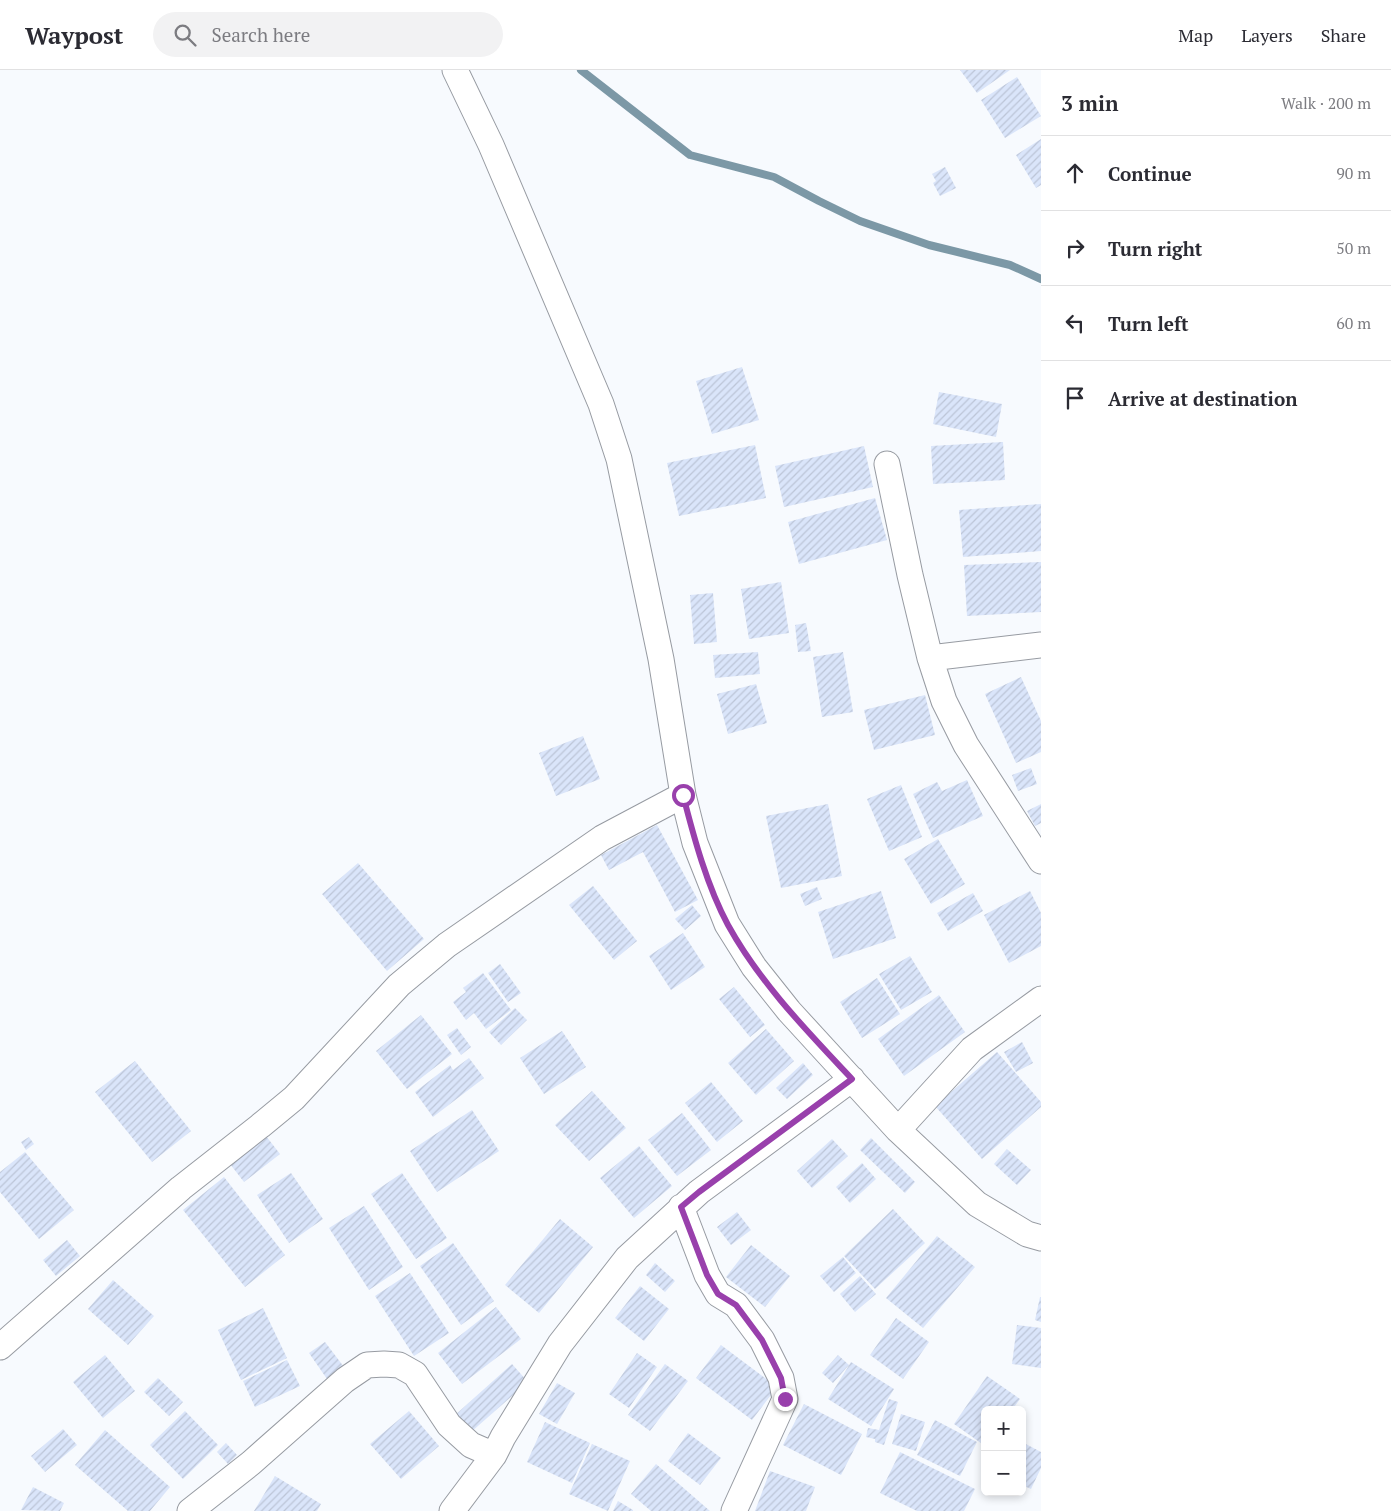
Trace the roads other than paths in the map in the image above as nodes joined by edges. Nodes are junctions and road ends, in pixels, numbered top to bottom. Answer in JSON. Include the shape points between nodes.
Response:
{"nodes":[{"id":1,"x":455,"y":70,"type":"edge"},
{"id":2,"x":887,"y":464,"type":"dead end"},
{"id":3,"x":1041,"y":645,"type":"edge"},
{"id":4,"x":930,"y":658,"type":"junction"},
{"id":5,"x":683,"y":795,"type":"junction"},
{"id":6,"x":1041,"y":861,"type":"edge"},
{"id":7,"x":1041,"y":999,"type":"edge"},
{"id":8,"x":852,"y":1079,"type":"junction"},
{"id":9,"x":898,"y":1130,"type":"junction"},
{"id":10,"x":681,"y":1207,"type":"junction"},
{"id":11,"x":1041,"y":1238,"type":"edge"},
{"id":12,"x":0,"y":1348,"type":"edge"},
{"id":13,"x":494,"y":1455,"type":"junction"},
{"id":14,"x":190,"y":1511,"type":"edge"},
{"id":15,"x":452,"y":1511,"type":"edge"},
{"id":16,"x":734,"y":1511,"type":"edge"}],
"edges":[{"from":1,"to":5,"type":"street","via":[[491,145],[601,404],[619,459],[661,659]]},
{"from":2,"to":4,"type":"street"},
{"from":3,"to":4,"type":"street"},
{"from":4,"to":6,"type":"street","via":[[944,701],[966,745]]},
{"from":5,"to":8,"type":"street","via":[[695,843],[727,924],[754,967],[783,1004]]},
{"from":5,"to":12,"type":"street","via":[[602,838],[447,945],[399,984],[294,1098],[181,1188]]},
{"from":7,"to":9,"type":"street","via":[[972,1049]]},
{"from":8,"to":9,"type":"street"},
{"from":8,"to":10,"type":"street"},
{"from":9,"to":11,"type":"street","via":[[977,1204],[1026,1234]]},
{"from":10,"to":13,"type":"street","via":[[627,1258],[560,1344]]},
{"from":10,"to":16,"type":"street","via":[[707,1275],[718,1294],[736,1305],[762,1340],[781,1378],[785,1399]]},
{"from":13,"to":14,"type":"street","via":[[472,1445],[453,1430],[416,1374],[399,1365],[367,1365]]},
{"from":13,"to":15,"type":"street"}]}
